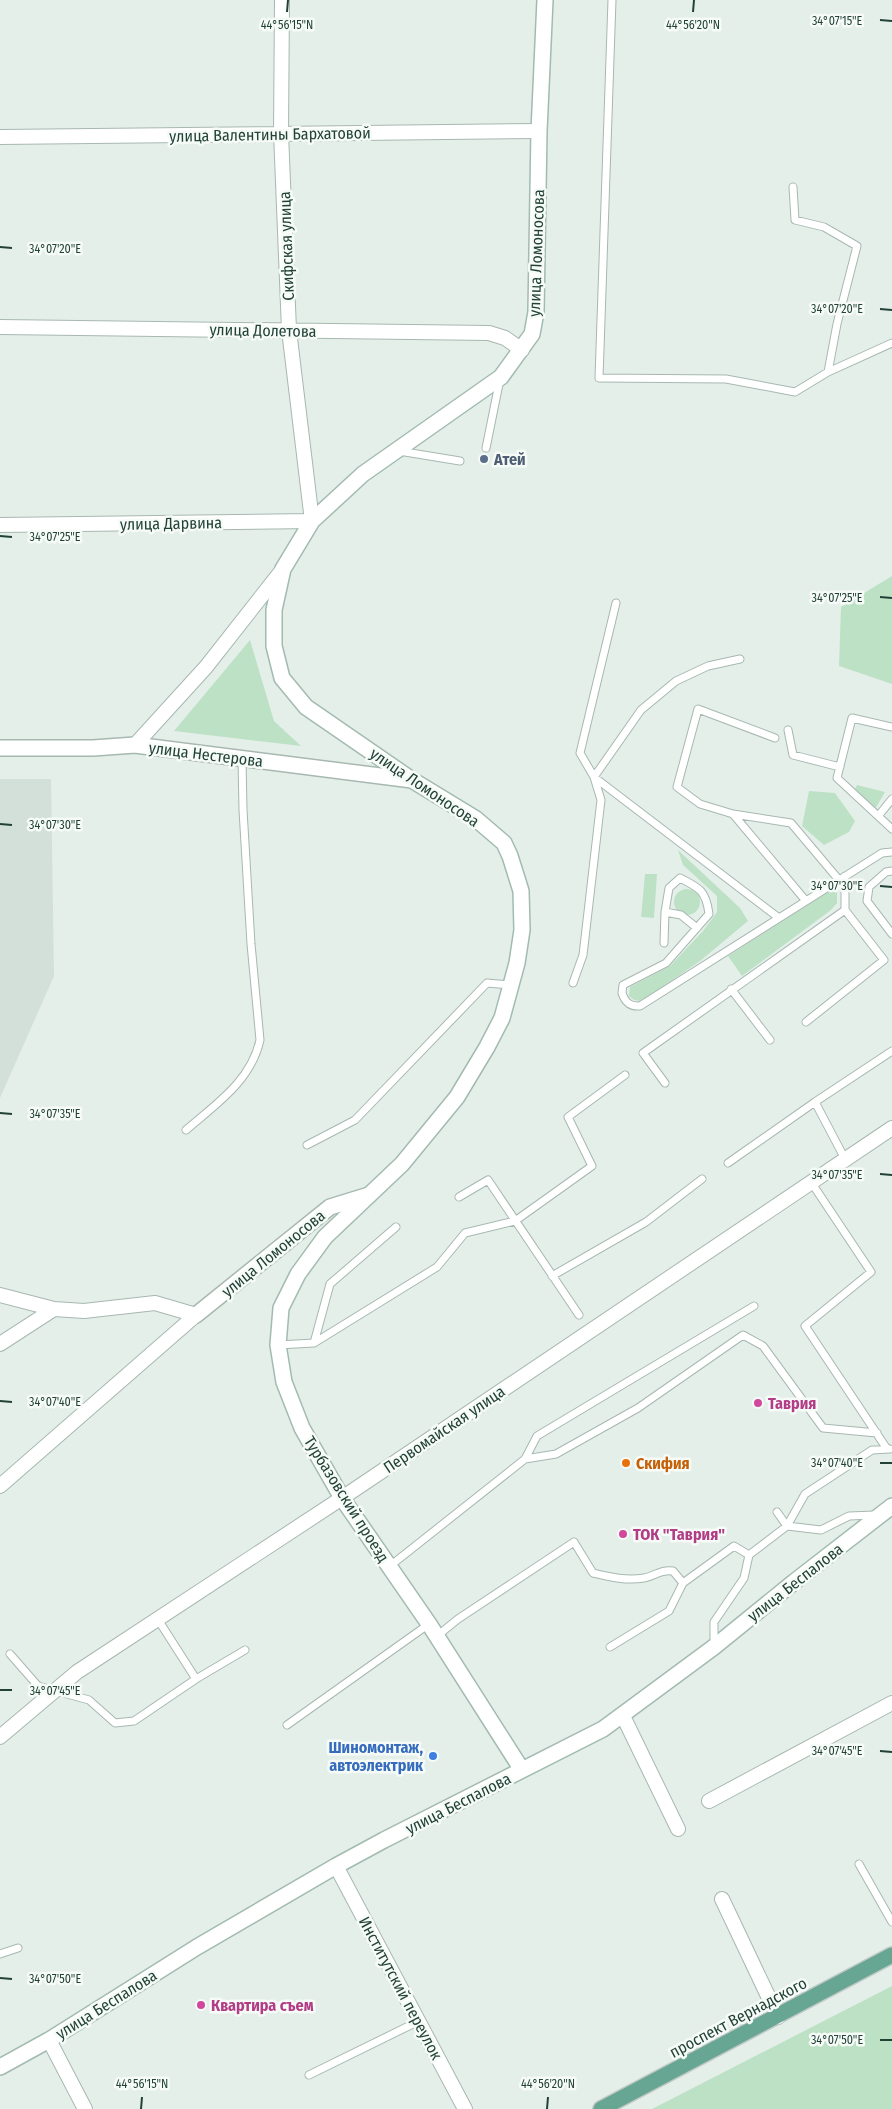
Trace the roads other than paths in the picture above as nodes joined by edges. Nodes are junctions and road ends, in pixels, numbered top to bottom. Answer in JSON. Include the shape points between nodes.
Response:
{"nodes":[{"id":1,"x":282,"y":0,"type":"edge"},
{"id":2,"x":545,"y":0,"type":"edge"},
{"id":3,"x":612,"y":0,"type":"edge"},
{"id":4,"x":539,"y":131,"type":"junction"},
{"id":5,"x":281,"y":133,"type":"junction"},
{"id":6,"x":0,"y":137,"type":"edge"},
{"id":7,"x":793,"y":187,"type":"dead end"},
{"id":8,"x":0,"y":327,"type":"edge"},
{"id":9,"x":289,"y":330,"type":"junction"},
{"id":10,"x":892,"y":343,"type":"edge"},
{"id":11,"x":522,"y":350,"type":"junction"},
{"id":12,"x":828,"y":372,"type":"junction"},
{"id":13,"x":501,"y":377,"type":"junction"},
{"id":14,"x":486,"y":448,"type":"dead end"},
{"id":15,"x":396,"y":451,"type":"junction"},
{"id":16,"x":460,"y":461,"type":"dead end"},
{"id":17,"x":312,"y":521,"type":"junction"},
{"id":18,"x":0,"y":525,"type":"edge"},
{"id":19,"x":283,"y":569,"type":"junction"},
{"id":20,"x":616,"y":603,"type":"dead end"},
{"id":21,"x":740,"y":659,"type":"dead end"},
{"id":22,"x":892,"y":727,"type":"edge"},
{"id":23,"x":788,"y":730,"type":"dead end"},
{"id":24,"x":775,"y":738,"type":"dead end"},
{"id":25,"x":135,"y":745,"type":"junction"},
{"id":26,"x":0,"y":748,"type":"edge"},
{"id":27,"x":242,"y":759,"type":"junction"},
{"id":28,"x":840,"y":767,"type":"junction"},
{"id":29,"x":594,"y":777,"type":"junction"},
{"id":30,"x":412,"y":780,"type":"junction"},
{"id":31,"x":892,"y":799,"type":"edge"},
{"id":32,"x":733,"y":814,"type":"junction"},
{"id":33,"x":878,"y":815,"type":"junction"},
{"id":34,"x":892,"y":829,"type":"edge"},
{"id":35,"x":892,"y":852,"type":"edge"},
{"id":36,"x":892,"y":871,"type":"edge"},
{"id":37,"x":842,"y":878,"type":"junction"},
{"id":38,"x":806,"y":901,"type":"junction"},
{"id":39,"x":845,"y":910,"type":"junction"},
{"id":40,"x":665,"y":912,"type":"junction"},
{"id":41,"x":779,"y":918,"type":"junction"},
{"id":42,"x":697,"y":928,"type":"junction"},
{"id":43,"x":892,"y":934,"type":"edge"},
{"id":44,"x":664,"y":943,"type":"dead end"},
{"id":45,"x":573,"y":984,"type":"dead end"},
{"id":46,"x":512,"y":985,"type":"junction"},
{"id":47,"x":731,"y":989,"type":"junction"},
{"id":48,"x":806,"y":1022,"type":"dead end"},
{"id":49,"x":770,"y":1040,"type":"dead end"},
{"id":50,"x":892,"y":1051,"type":"edge"},
{"id":51,"x":625,"y":1075,"type":"dead end"},
{"id":52,"x":665,"y":1083,"type":"dead end"},
{"id":53,"x":815,"y":1102,"type":"junction"},
{"id":54,"x":892,"y":1128,"type":"edge"},
{"id":55,"x":186,"y":1130,"type":"dead end"},
{"id":56,"x":307,"y":1145,"type":"dead end"},
{"id":57,"x":845,"y":1159,"type":"junction"},
{"id":58,"x":728,"y":1163,"type":"dead end"},
{"id":59,"x":702,"y":1179,"type":"dead end"},
{"id":60,"x":811,"y":1182,"type":"junction"},
{"id":61,"x":369,"y":1195,"type":"junction"},
{"id":62,"x":459,"y":1197,"type":"dead end"},
{"id":63,"x":515,"y":1221,"type":"junction"},
{"id":64,"x":396,"y":1226,"type":"dead end"},
{"id":65,"x":552,"y":1276,"type":"junction"},
{"id":66,"x":0,"y":1295,"type":"edge"},
{"id":67,"x":754,"y":1306,"type":"dead end"},
{"id":68,"x":54,"y":1309,"type":"junction"},
{"id":69,"x":196,"y":1315,"type":"junction"},
{"id":70,"x":579,"y":1315,"type":"dead end"},
{"id":71,"x":314,"y":1343,"type":"junction"},
{"id":72,"x":0,"y":1344,"type":"edge"},
{"id":73,"x":278,"y":1345,"type":"junction"},
{"id":74,"x":877,"y":1433,"type":"junction"},
{"id":75,"x":890,"y":1449,"type":"edge"},
{"id":76,"x":525,"y":1459,"type":"junction"},
{"id":77,"x":0,"y":1486,"type":"edge"},
{"id":78,"x":342,"y":1498,"type":"junction"},
{"id":79,"x":886,"y":1510,"type":"edge"},
{"id":80,"x":777,"y":1512,"type":"dead end"},
{"id":81,"x":787,"y":1526,"type":"junction"},
{"id":82,"x":749,"y":1555,"type":"junction"},
{"id":83,"x":390,"y":1566,"type":"junction"},
{"id":84,"x":683,"y":1583,"type":"junction"},
{"id":85,"x":157,"y":1618,"type":"junction"},
{"id":86,"x":433,"y":1630,"type":"junction"},
{"id":87,"x":610,"y":1647,"type":"dead end"},
{"id":88,"x":714,"y":1647,"type":"junction"},
{"id":89,"x":245,"y":1650,"type":"dead end"},
{"id":90,"x":10,"y":1654,"type":"dead end"},
{"id":91,"x":196,"y":1679,"type":"junction"},
{"id":92,"x":54,"y":1690,"type":"junction"},
{"id":93,"x":892,"y":1703,"type":"edge"},
{"id":94,"x":623,"y":1716,"type":"junction"},
{"id":95,"x":287,"y":1725,"type":"dead end"},
{"id":96,"x":0,"y":1737,"type":"edge"},
{"id":97,"x":522,"y":1770,"type":"junction"},
{"id":98,"x":709,"y":1801,"type":"dead end"},
{"id":99,"x":678,"y":1829,"type":"dead end"},
{"id":100,"x":859,"y":1864,"type":"dead end"},
{"id":101,"x":336,"y":1866,"type":"junction"},
{"id":102,"x":722,"y":1899,"type":"dead end"},
{"id":103,"x":892,"y":1922,"type":"edge"},
{"id":104,"x":18,"y":1948,"type":"dead end"},
{"id":105,"x":0,"y":1954,"type":"edge"},
{"id":106,"x":892,"y":1955,"type":"edge"},
{"id":107,"x":778,"y":2017,"type":"junction"},
{"id":108,"x":420,"y":2021,"type":"junction"},
{"id":109,"x":49,"y":2040,"type":"junction"},
{"id":110,"x":0,"y":2067,"type":"edge"},
{"id":111,"x":309,"y":2075,"type":"dead end"},
{"id":112,"x":85,"y":2109,"type":"edge"},
{"id":113,"x":465,"y":2109,"type":"edge"},
{"id":114,"x":601,"y":2109,"type":"edge"}],
"edges":[{"from":1,"to":5,"type":"street","name":"Скифская улица"},
{"from":2,"to":4,"type":"main road","name":"улица Ломоносова"},
{"from":3,"to":12,"type":"lane","via":[[599,378],[726,379],[795,392]]},
{"from":4,"to":5,"type":"street","name":"улица Валентины Бархатовой"},
{"from":4,"to":11,"type":"main road","name":"улица Ломоносова","via":[[536,312],[532,334]]},
{"from":5,"to":6,"type":"street","name":"улица Валентины Бархатовой"},
{"from":5,"to":9,"type":"street","name":"Скифская улица"},
{"from":7,"to":12,"type":"lane","via":[[795,220],[824,227],[857,246]]},
{"from":8,"to":9,"type":"street","name":"улица Долетова"},
{"from":9,"to":11,"type":"street","name":"улица Долетова","via":[[489,333],[506,338]]},
{"from":9,"to":17,"type":"street","name":"Скифская улица"},
{"from":10,"to":12,"type":"lane"},
{"from":11,"to":13,"type":"main road","name":"улица Ломоносова"},
{"from":13,"to":14,"type":"lane"},
{"from":13,"to":15,"type":"main road","name":"улица Ломоносова"},
{"from":15,"to":16,"type":"lane"},
{"from":15,"to":17,"type":"main road","name":"улица Ломоносова","via":[[363,474]]},
{"from":17,"to":18,"type":"street","name":"улица Дарвина"},
{"from":17,"to":19,"type":"main road","name":"улица Ломоносова"},
{"from":19,"to":25,"type":"street","via":[[206,668]]},
{"from":19,"to":30,"type":"main road","name":"улица Ломоносова","via":[[274,610],[274,646],[282,678],[306,707]]},
{"from":20,"to":29,"type":"lane","via":[[580,753]]},
{"from":21,"to":29,"type":"lane","via":[[708,666],[676,681],[641,710]]},
{"from":22,"to":28,"type":"lane","via":[[852,718]]},
{"from":23,"to":28,"type":"lane","via":[[793,755]]},
{"from":24,"to":32,"type":"lane","via":[[698,709],[677,787],[700,804]]},
{"from":25,"to":26,"type":"main road","name":"улица Нестерова"},
{"from":25,"to":27,"type":"main road","name":"улица Нестерова"},
{"from":27,"to":30,"type":"main road","name":"улица Нестерова"},
{"from":27,"to":55,"type":"lane","via":[[250,934],[260,1040],[246,1073],[230,1092]]},
{"from":28,"to":33,"type":"lane","via":[[837,778]]},
{"from":29,"to":41,"type":"lane"},
{"from":29,"to":45,"type":"lane","via":[[601,800],[583,955]]},
{"from":30,"to":46,"type":"main road","name":"улица Ломоносова","via":[[476,819],[504,843],[521,890],[522,930]]},
{"from":31,"to":33,"type":"lane"},
{"from":32,"to":37,"type":"lane","via":[[791,823]]},
{"from":32,"to":38,"type":"lane"},
{"from":33,"to":34,"type":"lane"},
{"from":35,"to":37,"type":"lane","via":[[882,853]]},
{"from":36,"to":43,"type":"lane","via":[[886,872],[869,887],[867,902]]},
{"from":37,"to":38,"type":"lane"},
{"from":37,"to":39,"type":"lane"},
{"from":38,"to":41,"type":"lane"},
{"from":39,"to":47,"type":"lane"},
{"from":39,"to":48,"type":"lane","via":[[884,960]]},
{"from":40,"to":42,"type":"lane","via":[[681,915]]},
{"from":40,"to":42,"type":"lane","via":[[669,888],[680,878],[698,886],[707,898],[709,914]]},
{"from":40,"to":44,"type":"lane"},
{"from":41,"to":42,"type":"lane","via":[[640,1006],[628,1004],[622,993],[623,985],[666,963]]},
{"from":46,"to":56,"type":"lane","via":[[487,984],[354,1120]]},
{"from":46,"to":61,"type":"main road","name":"улица Ломоносова","via":[[502,1018],[488,1047],[457,1097],[402,1164]]},
{"from":47,"to":49,"type":"lane"},
{"from":47,"to":52,"type":"lane","via":[[643,1053]]},
{"from":50,"to":53,"type":"lane"},
{"from":51,"to":63,"type":"lane","via":[[568,1117],[592,1166]]},
{"from":53,"to":57,"type":"lane"},
{"from":53,"to":58,"type":"lane"},
{"from":54,"to":57,"type":"street","name":"Первомайская улица"},
{"from":57,"to":60,"type":"street","name":"Первомайская улица"},
{"from":59,"to":65,"type":"lane","via":[[646,1222]]},
{"from":60,"to":74,"type":"lane","via":[[870,1272],[805,1326]]},
{"from":60,"to":78,"type":"street","name":"Первомайская улица"},
{"from":61,"to":69,"type":"main road","name":"улица Ломоносова","via":[[330,1207]]},
{"from":61,"to":73,"type":"main road","name":"Турбазовский проезд","via":[[325,1237],[298,1274],[282,1308]]},
{"from":62,"to":63,"type":"lane","via":[[488,1180]]},
{"from":63,"to":65,"type":"lane"},
{"from":63,"to":71,"type":"lane","via":[[465,1233],[437,1267]]},
{"from":64,"to":71,"type":"lane","via":[[330,1284]]},
{"from":65,"to":70,"type":"lane"},
{"from":66,"to":68,"type":"street"},
{"from":67,"to":76,"type":"lane","via":[[537,1436]]},
{"from":68,"to":69,"type":"street","via":[[84,1311],[155,1303]]},
{"from":68,"to":72,"type":"street"},
{"from":69,"to":77,"type":"street","name":"улица Ломоносова"},
{"from":71,"to":73,"type":"lane"},
{"from":73,"to":78,"type":"main road","name":"Турбазовский проезд","via":[[284,1382],[302,1428]]},
{"from":74,"to":75,"type":"lane"},
{"from":74,"to":76,"type":"lane","via":[[823,1428],[763,1346],[743,1335],[638,1408],[556,1454]]},
{"from":75,"to":81,"type":"lane","via":[[872,1450],[805,1494]]},
{"from":76,"to":83,"type":"lane"},
{"from":78,"to":83,"type":"main road","name":"Турбазовский проезд"},
{"from":78,"to":85,"type":"street","name":"Первомайская улица"},
{"from":79,"to":81,"type":"lane","via":[[849,1516],[821,1530]]},
{"from":79,"to":88,"type":"main road","name":"улица Беспалова"},
{"from":80,"to":81,"type":"lane"},
{"from":81,"to":82,"type":"lane"},
{"from":82,"to":84,"type":"lane","via":[[734,1546]]},
{"from":82,"to":88,"type":"lane","via":[[744,1578],[714,1622]]},
{"from":83,"to":86,"type":"main road","name":"Турбазовский проезд"},
{"from":84,"to":86,"type":"lane","via":[[673,1571],[664,1570],[646,1578],[624,1580],[593,1574],[574,1542],[458,1619]]},
{"from":84,"to":87,"type":"lane","via":[[669,1611]]},
{"from":85,"to":91,"type":"lane"},
{"from":85,"to":92,"type":"street","name":"Первомайская улица"},
{"from":86,"to":95,"type":"lane"},
{"from":86,"to":97,"type":"main road","name":"Турбазовский проезд"},
{"from":88,"to":94,"type":"main road","name":"улица Беспалова"},
{"from":89,"to":91,"type":"lane"},
{"from":90,"to":92,"type":"lane","via":[[38,1686]]},
{"from":91,"to":92,"type":"lane","via":[[134,1721],[115,1723],[88,1700]]},
{"from":92,"to":96,"type":"street","name":"Первомайская улица"},
{"from":93,"to":98,"type":"street"},
{"from":94,"to":97,"type":"main road","name":"улица Беспалова","via":[[604,1729]]},
{"from":94,"to":99,"type":"street"},
{"from":97,"to":101,"type":"main road","name":"улица Беспалова"},
{"from":100,"to":103,"type":"lane"},
{"from":101,"to":108,"type":"street","name":"Институтский переулок"},
{"from":101,"to":109,"type":"main road","name":"улица Беспалова","via":[[197,1947]]},
{"from":102,"to":107,"type":"street"},
{"from":104,"to":105,"type":"lane"},
{"from":106,"to":107,"type":"main road","name":"проспект Вернадского"},
{"from":107,"to":114,"type":"main road","name":"проспект Вернадского"},
{"from":108,"to":111,"type":"lane"},
{"from":108,"to":113,"type":"street","name":"Институтский переулок"},
{"from":109,"to":110,"type":"main road","name":"улица Беспалова"},
{"from":109,"to":112,"type":"street"}]}
